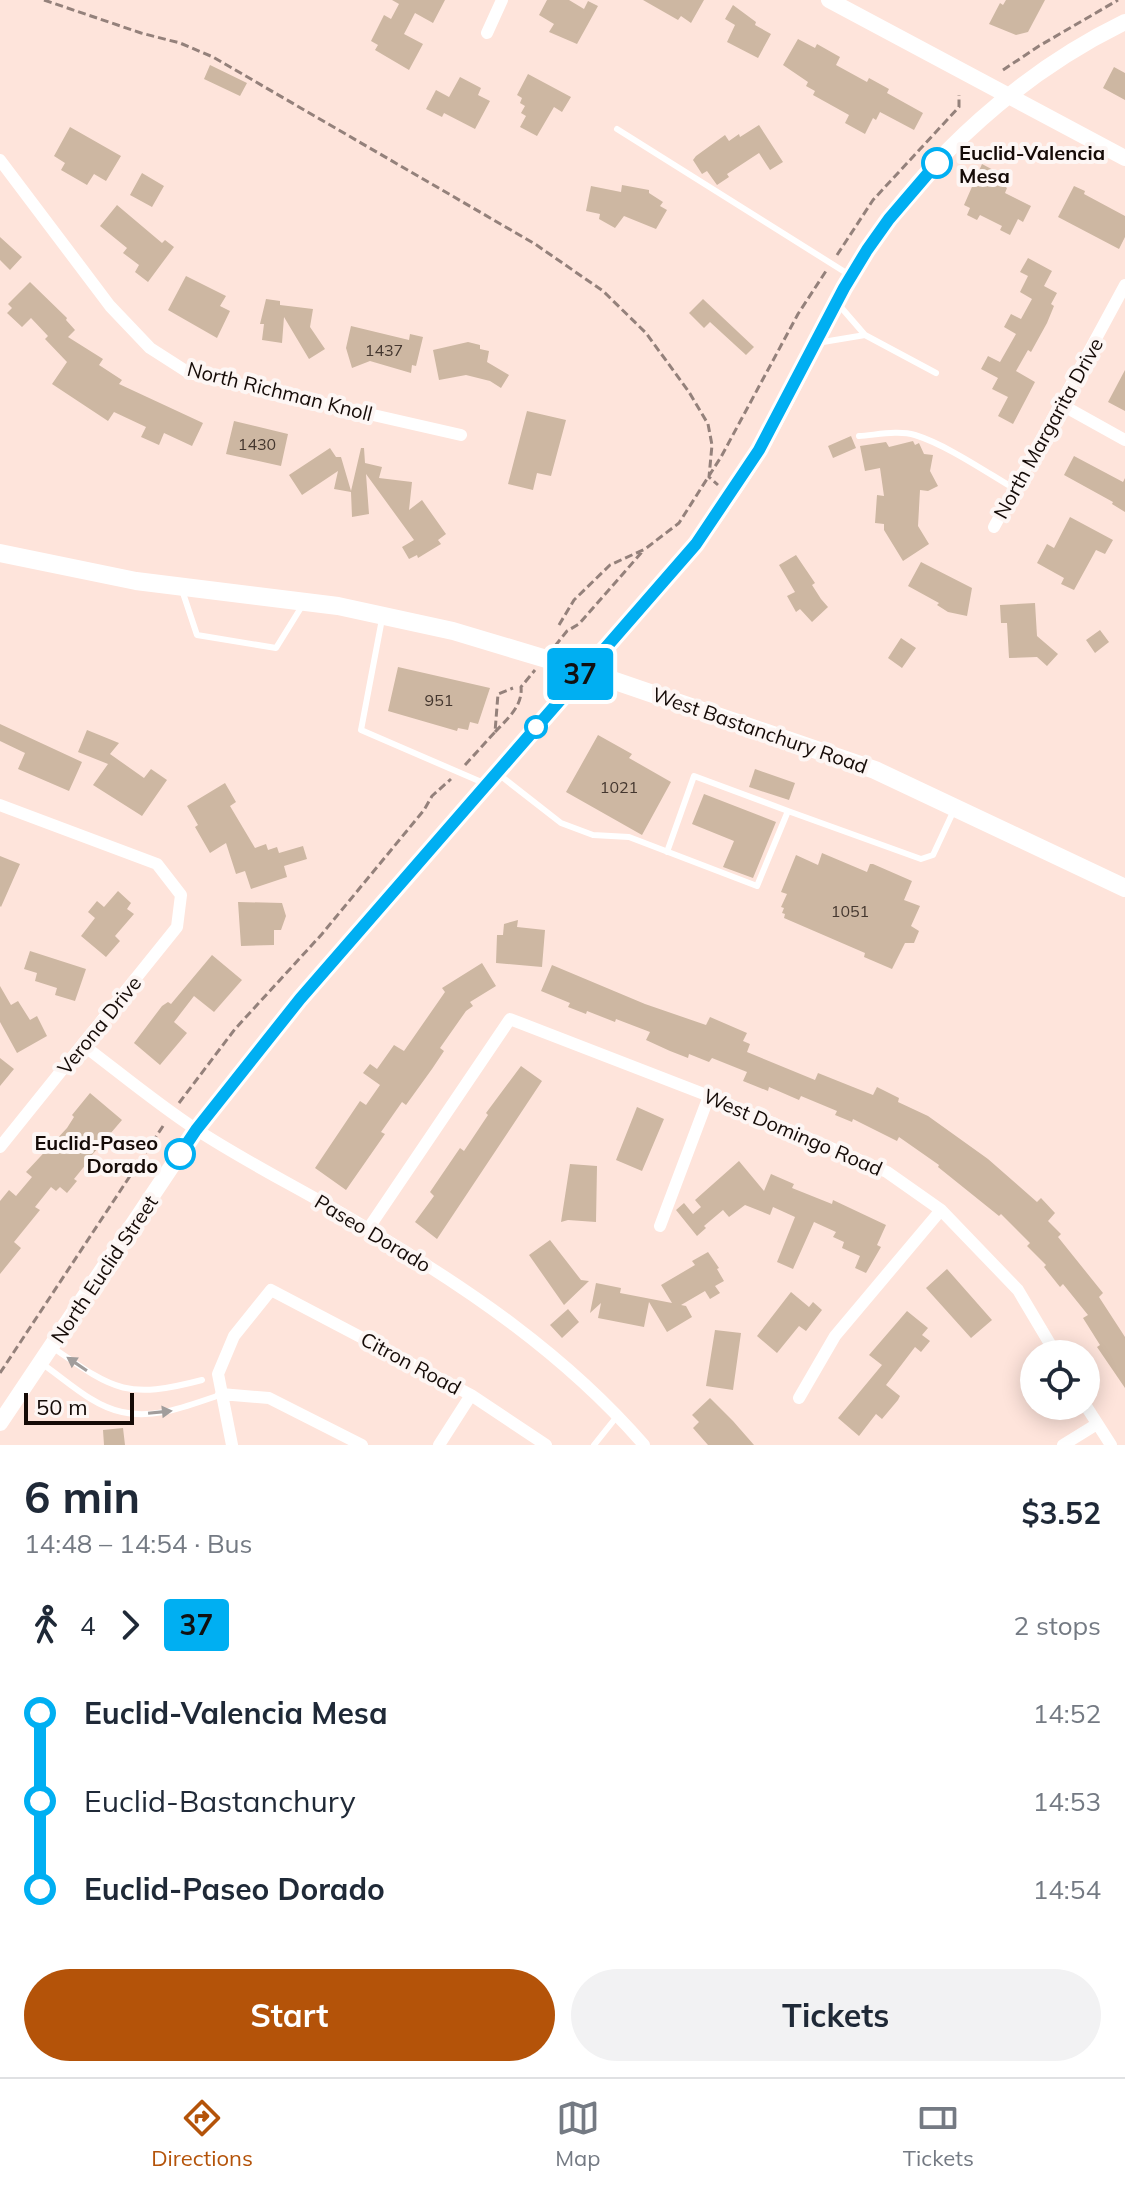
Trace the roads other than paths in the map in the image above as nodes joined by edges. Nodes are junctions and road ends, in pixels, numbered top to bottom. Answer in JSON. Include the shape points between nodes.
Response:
{"nodes":[{"id":1,"x":502,"y":0,"type":"edge"},
{"id":2,"x":829,"y":0,"type":"edge"},
{"id":3,"x":1125,"y":22,"type":"edge"},
{"id":4,"x":487,"y":33,"type":"dead end"},
{"id":5,"x":1011,"y":95,"type":"junction"},
{"id":6,"x":617,"y":129,"type":"dead end"},
{"id":7,"x":1125,"y":158,"type":"edge"},
{"id":8,"x":0,"y":160,"type":"edge"},
{"id":9,"x":851,"y":275,"type":"junction"},
{"id":10,"x":1125,"y":285,"type":"edge"},
{"id":11,"x":836,"y":302,"type":"junction"},
{"id":12,"x":865,"y":335,"type":"junction"},
{"id":13,"x":815,"y":344,"type":"junction"},
{"id":14,"x":936,"y":373,"type":"dead end"},
{"id":15,"x":1062,"y":405,"type":"junction"},
{"id":16,"x":461,"y":435,"type":"dead end"},
{"id":17,"x":859,"y":436,"type":"dead end"},
{"id":18,"x":1125,"y":440,"type":"edge"},
{"id":19,"x":1015,"y":489,"type":"junction"},
{"id":20,"x":994,"y":527,"type":"dead end"},
{"id":21,"x":0,"y":553,"type":"edge"},
{"id":22,"x":181,"y":586,"type":"junction"},
{"id":23,"x":305,"y":602,"type":"junction"},
{"id":24,"x":383,"y":615,"type":"junction"},
{"id":25,"x":583,"y":670,"type":"junction"},
{"id":26,"x":492,"y":779,"type":"junction"},
{"id":27,"x":0,"y":805,"type":"edge"},
{"id":28,"x":955,"y":807,"type":"junction"},
{"id":29,"x":788,"y":811,"type":"junction"},
{"id":30,"x":667,"y":852,"type":"junction"},
{"id":31,"x":1125,"y":888,"type":"edge"},
{"id":32,"x":83,"y":1045,"type":"junction"},
{"id":33,"x":709,"y":1096,"type":"junction"},
{"id":34,"x":196,"y":1130,"type":"junction"},
{"id":35,"x":0,"y":1147,"type":"edge"},
{"id":36,"x":941,"y":1210,"type":"junction"},
{"id":37,"x":660,"y":1226,"type":"dead end"},
{"id":38,"x":368,"y":1229,"type":"junction"},
{"id":39,"x":1048,"y":1340,"type":"edge"},
{"id":40,"x":52,"y":1347,"type":"junction"},
{"id":41,"x":41,"y":1363,"type":"junction"},
{"id":42,"x":218,"y":1374,"type":"junction"},
{"id":43,"x":202,"y":1380,"type":"joint"},
{"id":44,"x":221,"y":1394,"type":"junction"},
{"id":45,"x":471,"y":1395,"type":"junction"},
{"id":46,"x":799,"y":1398,"type":"dead end"},
{"id":47,"x":618,"y":1415,"type":"junction"},
{"id":48,"x":1095,"y":1420,"type":"edge"},
{"id":49,"x":0,"y":1423,"type":"edge"},
{"id":50,"x":1097,"y":1424,"type":"junction"},
{"id":51,"x":232,"y":1445,"type":"edge"},
{"id":52,"x":362,"y":1445,"type":"edge"},
{"id":53,"x":439,"y":1445,"type":"edge"},
{"id":54,"x":546,"y":1445,"type":"edge"},
{"id":55,"x":594,"y":1445,"type":"edge"},
{"id":56,"x":644,"y":1445,"type":"edge"},
{"id":57,"x":1063,"y":1445,"type":"edge"},
{"id":58,"x":1111,"y":1445,"type":"edge"}],
"edges":[{"from":1,"to":4,"type":"street"},
{"from":2,"to":5,"type":"main road"},
{"from":3,"to":5,"type":"main road","name":"North Euclid Street"},
{"from":5,"to":7,"type":"main road"},
{"from":5,"to":9,"type":"main road","name":"North Euclid Street","via":[[914,189]]},
{"from":6,"to":9,"type":"lane"},
{"from":8,"to":16,"type":"street","name":"North Richman Knoll","via":[[110,306],[150,348],[189,373]]},
{"from":9,"to":11,"type":"main road","name":"North Euclid Street"},
{"from":10,"to":15,"type":"street","name":"North Margarita Drive"},
{"from":11,"to":12,"type":"lane"},
{"from":11,"to":13,"type":"main road","name":"North Euclid Street"},
{"from":12,"to":13,"type":"lane"},
{"from":12,"to":14,"type":"lane"},
{"from":13,"to":25,"type":"main road","name":"North Euclid Street","via":[[773,425],[696,544]]},
{"from":15,"to":18,"type":"street"},
{"from":15,"to":19,"type":"street","name":"North Margarita Drive"},
{"from":17,"to":19,"type":"lane","via":[[915,435]]},
{"from":19,"to":20,"type":"street","name":"North Margarita Drive"},
{"from":21,"to":22,"type":"main road","name":"West Bastanchury Road"},
{"from":22,"to":23,"type":"main road","name":"West Bastanchury Road"},
{"from":22,"to":23,"type":"lane","via":[[197,635],[276,648]]},
{"from":23,"to":24,"type":"main road","name":"West Bastanchury Road"},
{"from":24,"to":25,"type":"main road","name":"West Bastanchury Road"},
{"from":24,"to":26,"type":"lane","via":[[361,730],[459,772]]},
{"from":25,"to":26,"type":"main road","name":"North Euclid Street"},
{"from":25,"to":28,"type":"main road","name":"West Bastanchury Road","via":[[820,749]]},
{"from":26,"to":30,"type":"lane","via":[[561,823],[593,835],[629,837]]},
{"from":26,"to":34,"type":"main road","name":"North Euclid Street","via":[[300,999]]},
{"from":27,"to":32,"type":"street","name":"Verona Drive","via":[[157,864],[181,895],[177,927]]},
{"from":28,"to":29,"type":"lane","via":[[933,855],[921,859]]},
{"from":28,"to":31,"type":"main road","name":"West Bastanchury Road"},
{"from":29,"to":30,"type":"lane","via":[[757,886]]},
{"from":29,"to":30,"type":"lane","via":[[694,776]]},
{"from":32,"to":34,"type":"street","name":"Paseo Dorado"},
{"from":32,"to":35,"type":"street","name":"Verona Drive"},
{"from":33,"to":36,"type":"street","name":"West Domingo Road","via":[[887,1172]]},
{"from":33,"to":37,"type":"street"},
{"from":33,"to":38,"type":"street","name":"West Domingo Road","via":[[510,1019]]},
{"from":34,"to":38,"type":"street","name":"Paseo Dorado"},
{"from":34,"to":40,"type":"main road","name":"North Euclid Street"},
{"from":36,"to":39,"type":"street","name":"West Domingo Road","via":[[1018,1290]]},
{"from":36,"to":46,"type":"street","via":[[835,1336]]},
{"from":38,"to":47,"type":"street","name":"Paseo Dorado","via":[[471,1293],[573,1372]]},
{"from":40,"to":41,"type":"main road","name":"North Euclid Street"},
{"from":43,"to":40,"type":"lane","one_way":true,"via":[[169,1389],[118,1389]]},
{"from":41,"to":44,"type":"lane","one_way":true,"via":[[122,1413],[169,1412]]},
{"from":41,"to":49,"type":"main road","name":"North Euclid Street"},
{"from":42,"to":43,"type":"street"},
{"from":42,"to":44,"type":"street"},
{"from":42,"to":45,"type":"street","name":"Citron Road","via":[[234,1336],[271,1290]]},
{"from":44,"to":51,"type":"street"},
{"from":44,"to":52,"type":"street","via":[[269,1398]]},
{"from":45,"to":53,"type":"street"},
{"from":45,"to":54,"type":"street","name":"Citron Road"},
{"from":47,"to":55,"type":"lane"},
{"from":47,"to":56,"type":"street","name":"Paseo Dorado"},
{"from":48,"to":50,"type":"street"},
{"from":50,"to":57,"type":"street"},
{"from":50,"to":58,"type":"street"}]}
